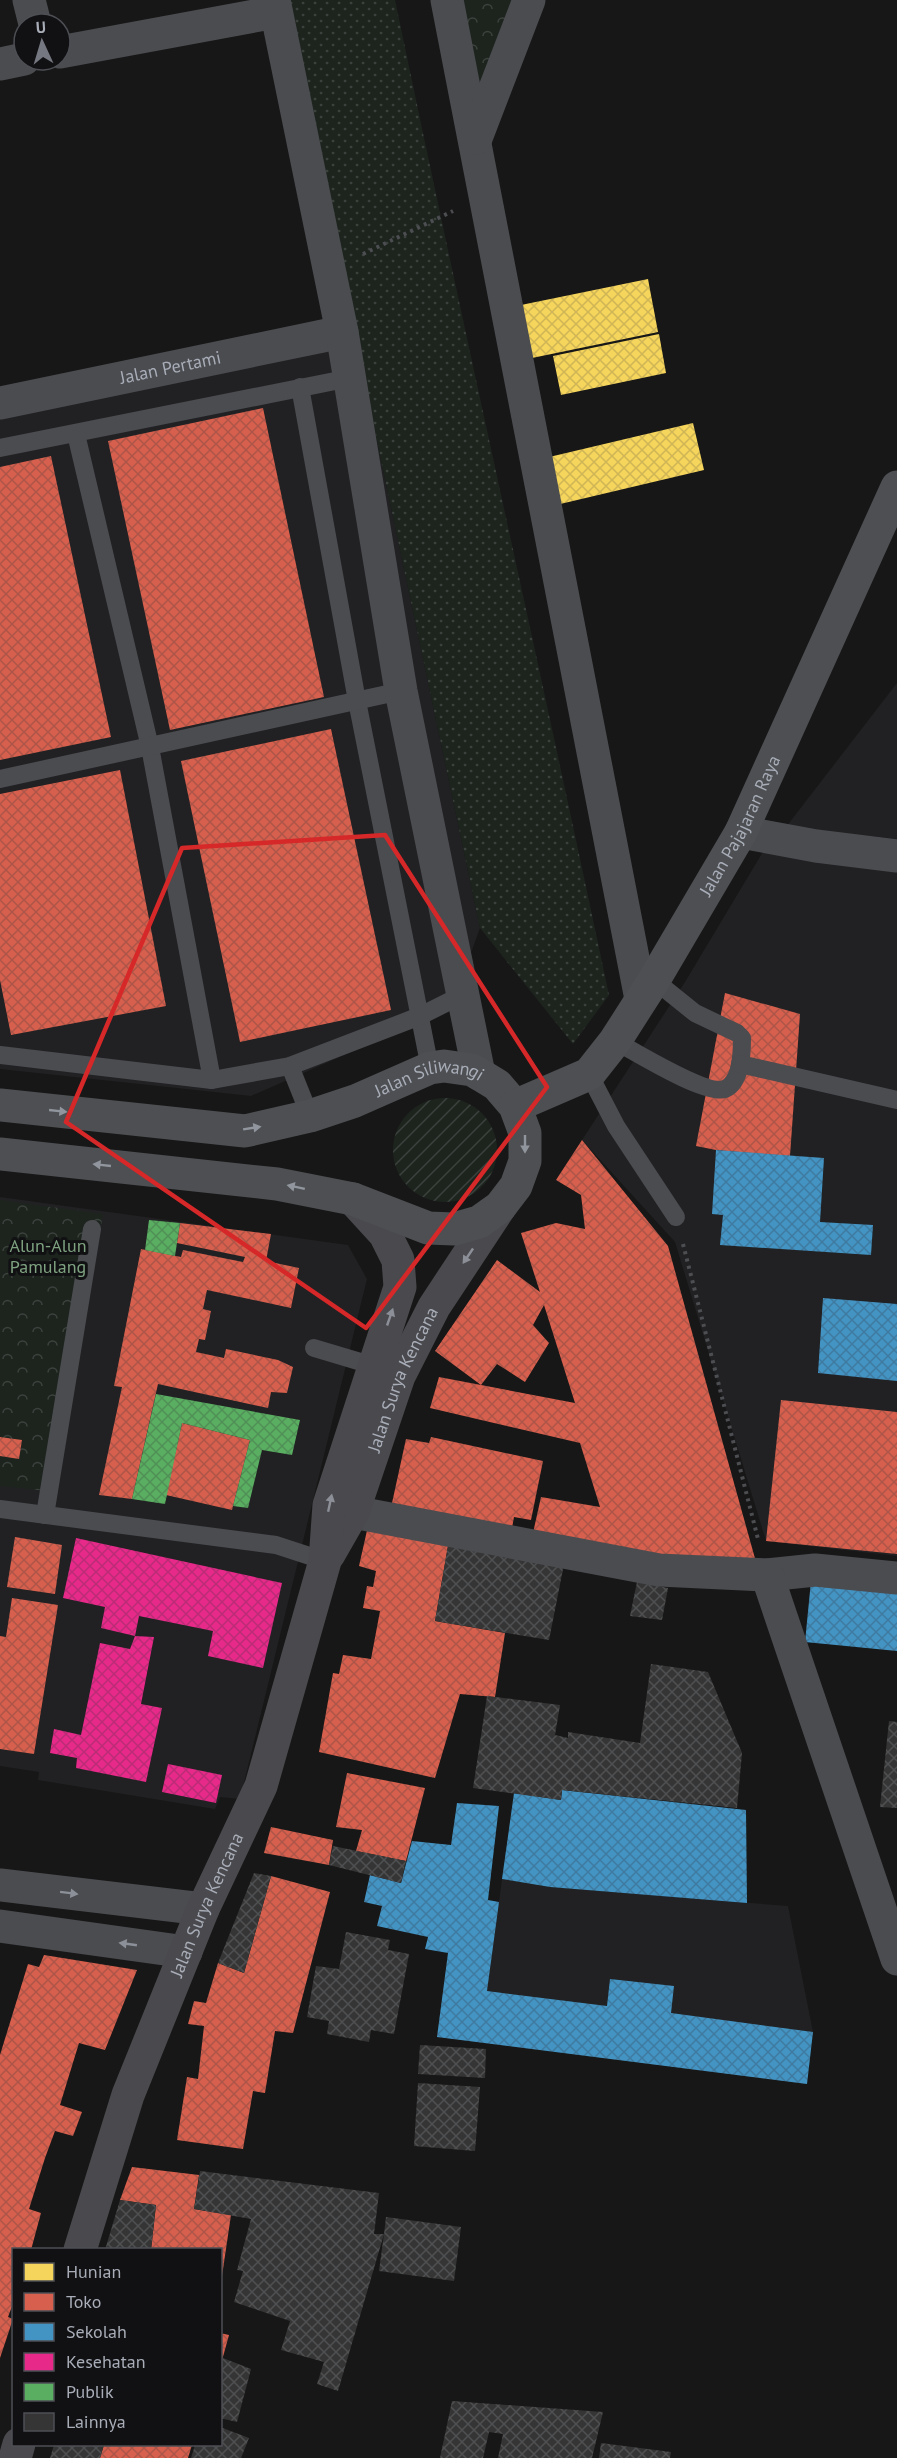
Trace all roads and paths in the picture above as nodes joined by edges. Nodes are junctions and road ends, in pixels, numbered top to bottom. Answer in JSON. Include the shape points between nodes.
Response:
{"nodes":[{"id":1,"x":447,"y":0,"type":"edge"},
{"id":2,"x":529,"y":0,"type":"edge"},
{"id":3,"x":275,"y":6,"type":"edge"},
{"id":4,"x":72,"y":49,"type":"edge"},
{"id":5,"x":476,"y":138,"type":"junction"},
{"id":6,"x":487,"y":195,"type":"junction"},
{"id":7,"x":329,"y":270,"type":"junction"},
{"id":8,"x":342,"y":332,"type":"junction"},
{"id":9,"x":350,"y":378,"type":"junction"},
{"id":10,"x":300,"y":387,"type":"junction"},
{"id":11,"x":0,"y":404,"type":"edge"},
{"id":12,"x":76,"y":434,"type":"junction"},
{"id":13,"x":0,"y":448,"type":"edge"},
{"id":14,"x":897,"y":488,"type":"edge"},
{"id":15,"x":401,"y":691,"type":"junction"},
{"id":16,"x":357,"y":701,"type":"junction"},
{"id":17,"x":150,"y":747,"type":"junction"},
{"id":18,"x":0,"y":778,"type":"edge"},
{"id":19,"x":741,"y":832,"type":"junction"},
{"id":20,"x":897,"y":856,"type":"edge"},
{"id":21,"x":648,"y":990,"type":"junction"},
{"id":22,"x":464,"y":994,"type":"junction"},
{"id":23,"x":420,"y":1016,"type":"junction"},
{"id":24,"x":615,"y":1041,"type":"junction"},
{"id":25,"x":0,"y":1055,"type":"edge"},
{"id":26,"x":740,"y":1064,"type":"junction"},
{"id":27,"x":290,"y":1066,"type":"junction"},
{"id":28,"x":430,"y":1068,"type":"junction"},
{"id":29,"x":479,"y":1074,"type":"junction"},
{"id":30,"x":589,"y":1074,"type":"junction"},
{"id":31,"x":212,"y":1080,"type":"junction"},
{"id":32,"x":897,"y":1101,"type":"edge"},
{"id":33,"x":0,"y":1105,"type":"edge"},
{"id":34,"x":515,"y":1106,"type":"junction"},
{"id":35,"x":310,"y":1116,"type":"junction"},
{"id":36,"x":0,"y":1154,"type":"edge"},
{"id":37,"x":353,"y":1199,"type":"junction"},
{"id":38,"x":501,"y":1207,"type":"junction"},
{"id":39,"x":676,"y":1217,"type":"joint"},
{"id":40,"x":92,"y":1229,"type":"dead end"},
{"id":41,"x":314,"y":1348,"type":"dead end"},
{"id":42,"x":386,"y":1370,"type":"junction"},
{"id":43,"x":0,"y":1509,"type":"edge"},
{"id":44,"x":353,"y":1512,"type":"junction"},
{"id":45,"x":45,"y":1515,"type":"junction"},
{"id":46,"x":325,"y":1561,"type":"junction"},
{"id":47,"x":768,"y":1575,"type":"junction"},
{"id":48,"x":897,"y":1578,"type":"edge"},
{"id":49,"x":0,"y":1885,"type":"edge"},
{"id":50,"x":203,"y":1909,"type":"junction"},
{"id":51,"x":0,"y":1926,"type":"edge"},
{"id":52,"x":186,"y":1953,"type":"junction"},
{"id":53,"x":897,"y":1959,"type":"edge"},
{"id":54,"x":81,"y":2248,"type":"edge"}],
"edges":[{"from":1,"to":5,"type":"street"},
{"from":2,"to":5,"type":"street"},
{"from":3,"to":4,"type":"street"},
{"from":3,"to":7,"type":"street"},
{"from":5,"to":6,"type":"street"},
{"from":6,"to":7,"type":"path"},
{"from":6,"to":21,"type":"street"},
{"from":7,"to":8,"type":"street"},
{"from":8,"to":9,"type":"street"},
{"from":8,"to":11,"type":"street","name":"Jalan Pertami"},
{"from":9,"to":10,"type":"lane"},
{"from":9,"to":15,"type":"street"},
{"from":10,"to":12,"type":"lane"},
{"from":10,"to":16,"type":"lane"},
{"from":12,"to":13,"type":"lane"},
{"from":12,"to":17,"type":"lane"},
{"from":14,"to":19,"type":"main road","name":"Jalan Pajajaran Raya"},
{"from":15,"to":16,"type":"lane"},
{"from":15,"to":22,"type":"street"},
{"from":16,"to":17,"type":"lane"},
{"from":16,"to":23,"type":"lane"},
{"from":17,"to":18,"type":"lane"},
{"from":17,"to":31,"type":"lane"},
{"from":19,"to":20,"type":"street"},
{"from":19,"to":21,"type":"main road","name":"Jalan Pajajaran Raya"},
{"from":21,"to":24,"type":"main road","name":"Jalan Pajajaran Raya"},
{"from":21,"to":26,"type":"lane","via":[[737,1033],[742,1038]]},
{"from":22,"to":23,"type":"lane"},
{"from":22,"to":29,"type":"street"},
{"from":23,"to":27,"type":"lane"},
{"from":23,"to":28,"type":"lane"},
{"from":24,"to":26,"type":"lane","via":[[687,1080],[717,1090],[733,1083]]},
{"from":24,"to":30,"type":"main road","name":"Jalan Pajajaran Raya"},
{"from":25,"to":31,"type":"lane"},
{"from":26,"to":32,"type":"lane"},
{"from":27,"to":31,"type":"lane"},
{"from":27,"to":35,"type":"lane"},
{"from":28,"to":29,"type":"main road","name":"Jalan Siliwangi","via":[[444,1066]]},
{"from":28,"to":35,"type":"main road","name":"Jalan Siliwangi"},
{"from":29,"to":34,"type":"main road","name":"Jalan Siliwangi","via":[[497,1085]]},
{"from":30,"to":34,"type":"main road","name":"Jalan Pajajaran Raya"},
{"from":30,"to":39,"type":"lane","via":[[616,1126]]},
{"from":33,"to":35,"type":"main road","name":"Jalan Siliwangi","one_way":true,"via":[[245,1131]]},
{"from":34,"to":38,"type":"main road","name":"Jalan Siliwangi","one_way":true,"via":[[525,1133],[525,1161],[516,1186]]},
{"from":37,"to":36,"type":"main road","name":"Jalan Siliwangi","one_way":true,"via":[[277,1184]]},
{"from":37,"to":38,"type":"main road","name":"Jalan Siliwangi","via":[[428,1228],[454,1229],[479,1222]]},
{"from":42,"to":37,"type":"main road","name":"Jalan Surya Kencana","one_way":true,"via":[[400,1287],[398,1260],[385,1234]]},
{"from":38,"to":42,"type":"main road","name":"Jalan Surya Kencana","one_way":true},
{"from":39,"to":47,"type":"path"},
{"from":40,"to":45,"type":"lane"},
{"from":41,"to":42,"type":"lane"},
{"from":42,"to":44,"type":"main road","name":"Jalan Surya Kencana"},
{"from":46,"to":42,"type":"main road","name":"Jalan Surya Kencana","one_way":true,"via":[[329,1504]]},
{"from":43,"to":45,"type":"lane"},
{"from":44,"to":46,"type":"main road","name":"Jalan Surya Kencana"},
{"from":44,"to":47,"type":"street","via":[[659,1570]]},
{"from":45,"to":46,"type":"lane","via":[[276,1545]]},
{"from":46,"to":50,"type":"main road","name":"Jalan Surya Kencana","via":[[261,1786]]},
{"from":47,"to":48,"type":"street","via":[[815,1570]]},
{"from":47,"to":53,"type":"street"},
{"from":49,"to":50,"type":"street","one_way":true},
{"from":50,"to":52,"type":"main road","name":"Jalan Surya Kencana"},
{"from":52,"to":51,"type":"street","one_way":true},
{"from":52,"to":54,"type":"main road","name":"Jalan Surya Kencana","via":[[128,2095]]}]}
